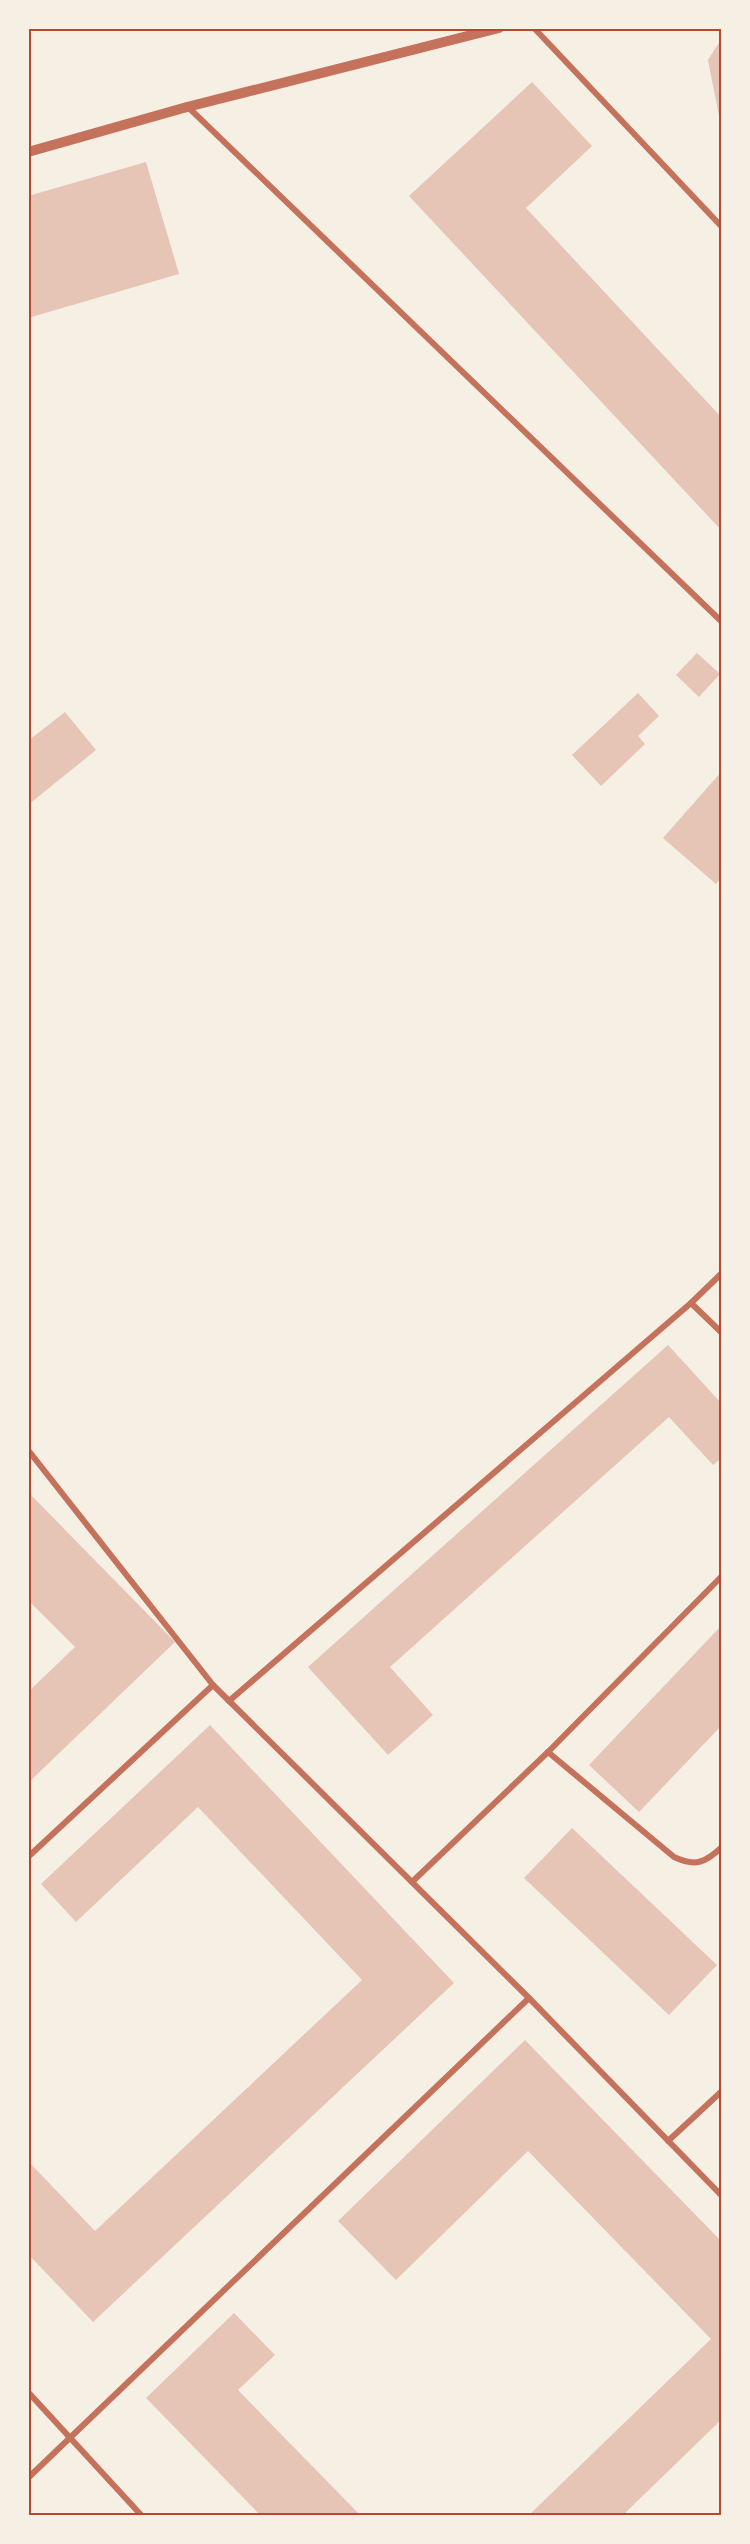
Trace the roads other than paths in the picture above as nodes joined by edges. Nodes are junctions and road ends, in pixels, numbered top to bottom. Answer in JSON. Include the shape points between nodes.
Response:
{"nodes":[{"id":1,"x":499,"y":28,"type":"edge"},
{"id":2,"x":534,"y":28,"type":"edge"},
{"id":3,"x":187,"y":107,"type":"junction"},
{"id":4,"x":28,"y":152,"type":"edge"},
{"id":5,"x":722,"y":227,"type":"edge"},
{"id":6,"x":722,"y":622,"type":"edge"},
{"id":7,"x":722,"y":1273,"type":"edge"},
{"id":8,"x":692,"y":1303,"type":"junction"},
{"id":9,"x":722,"y":1333,"type":"edge"},
{"id":10,"x":28,"y":1450,"type":"edge"},
{"id":11,"x":722,"y":1576,"type":"edge"},
{"id":12,"x":213,"y":1685,"type":"junction"},
{"id":13,"x":229,"y":1701,"type":"junction"},
{"id":14,"x":548,"y":1752,"type":"junction"},
{"id":15,"x":722,"y":1847,"type":"edge"},
{"id":16,"x":28,"y":1857,"type":"edge"},
{"id":17,"x":412,"y":1882,"type":"junction"},
{"id":18,"x":529,"y":1998,"type":"junction"},
{"id":19,"x":722,"y":2091,"type":"edge"},
{"id":20,"x":668,"y":2141,"type":"junction"},
{"id":21,"x":722,"y":2196,"type":"edge"},
{"id":22,"x":28,"y":2392,"type":"edge"},
{"id":23,"x":71,"y":2437,"type":"junction"},
{"id":24,"x":28,"y":2478,"type":"edge"},
{"id":25,"x":142,"y":2516,"type":"edge"}],
"edges":[{"from":1,"to":3,"type":"street"},
{"from":2,"to":5,"type":"street"},
{"from":3,"to":4,"type":"street"},
{"from":3,"to":6,"type":"street"},
{"from":7,"to":8,"type":"street"},
{"from":8,"to":9,"type":"street"},
{"from":8,"to":13,"type":"street"},
{"from":10,"to":12,"type":"street"},
{"from":11,"to":14,"type":"street"},
{"from":12,"to":13,"type":"street"},
{"from":12,"to":16,"type":"street"},
{"from":13,"to":17,"type":"street"},
{"from":14,"to":15,"type":"street","via":[[674,1857],[698,1863]]},
{"from":14,"to":17,"type":"street"},
{"from":17,"to":18,"type":"street"},
{"from":18,"to":20,"type":"street"},
{"from":18,"to":23,"type":"street"},
{"from":19,"to":20,"type":"street"},
{"from":20,"to":21,"type":"street"},
{"from":22,"to":23,"type":"street"},
{"from":23,"to":24,"type":"street"},
{"from":23,"to":25,"type":"street"}]}
